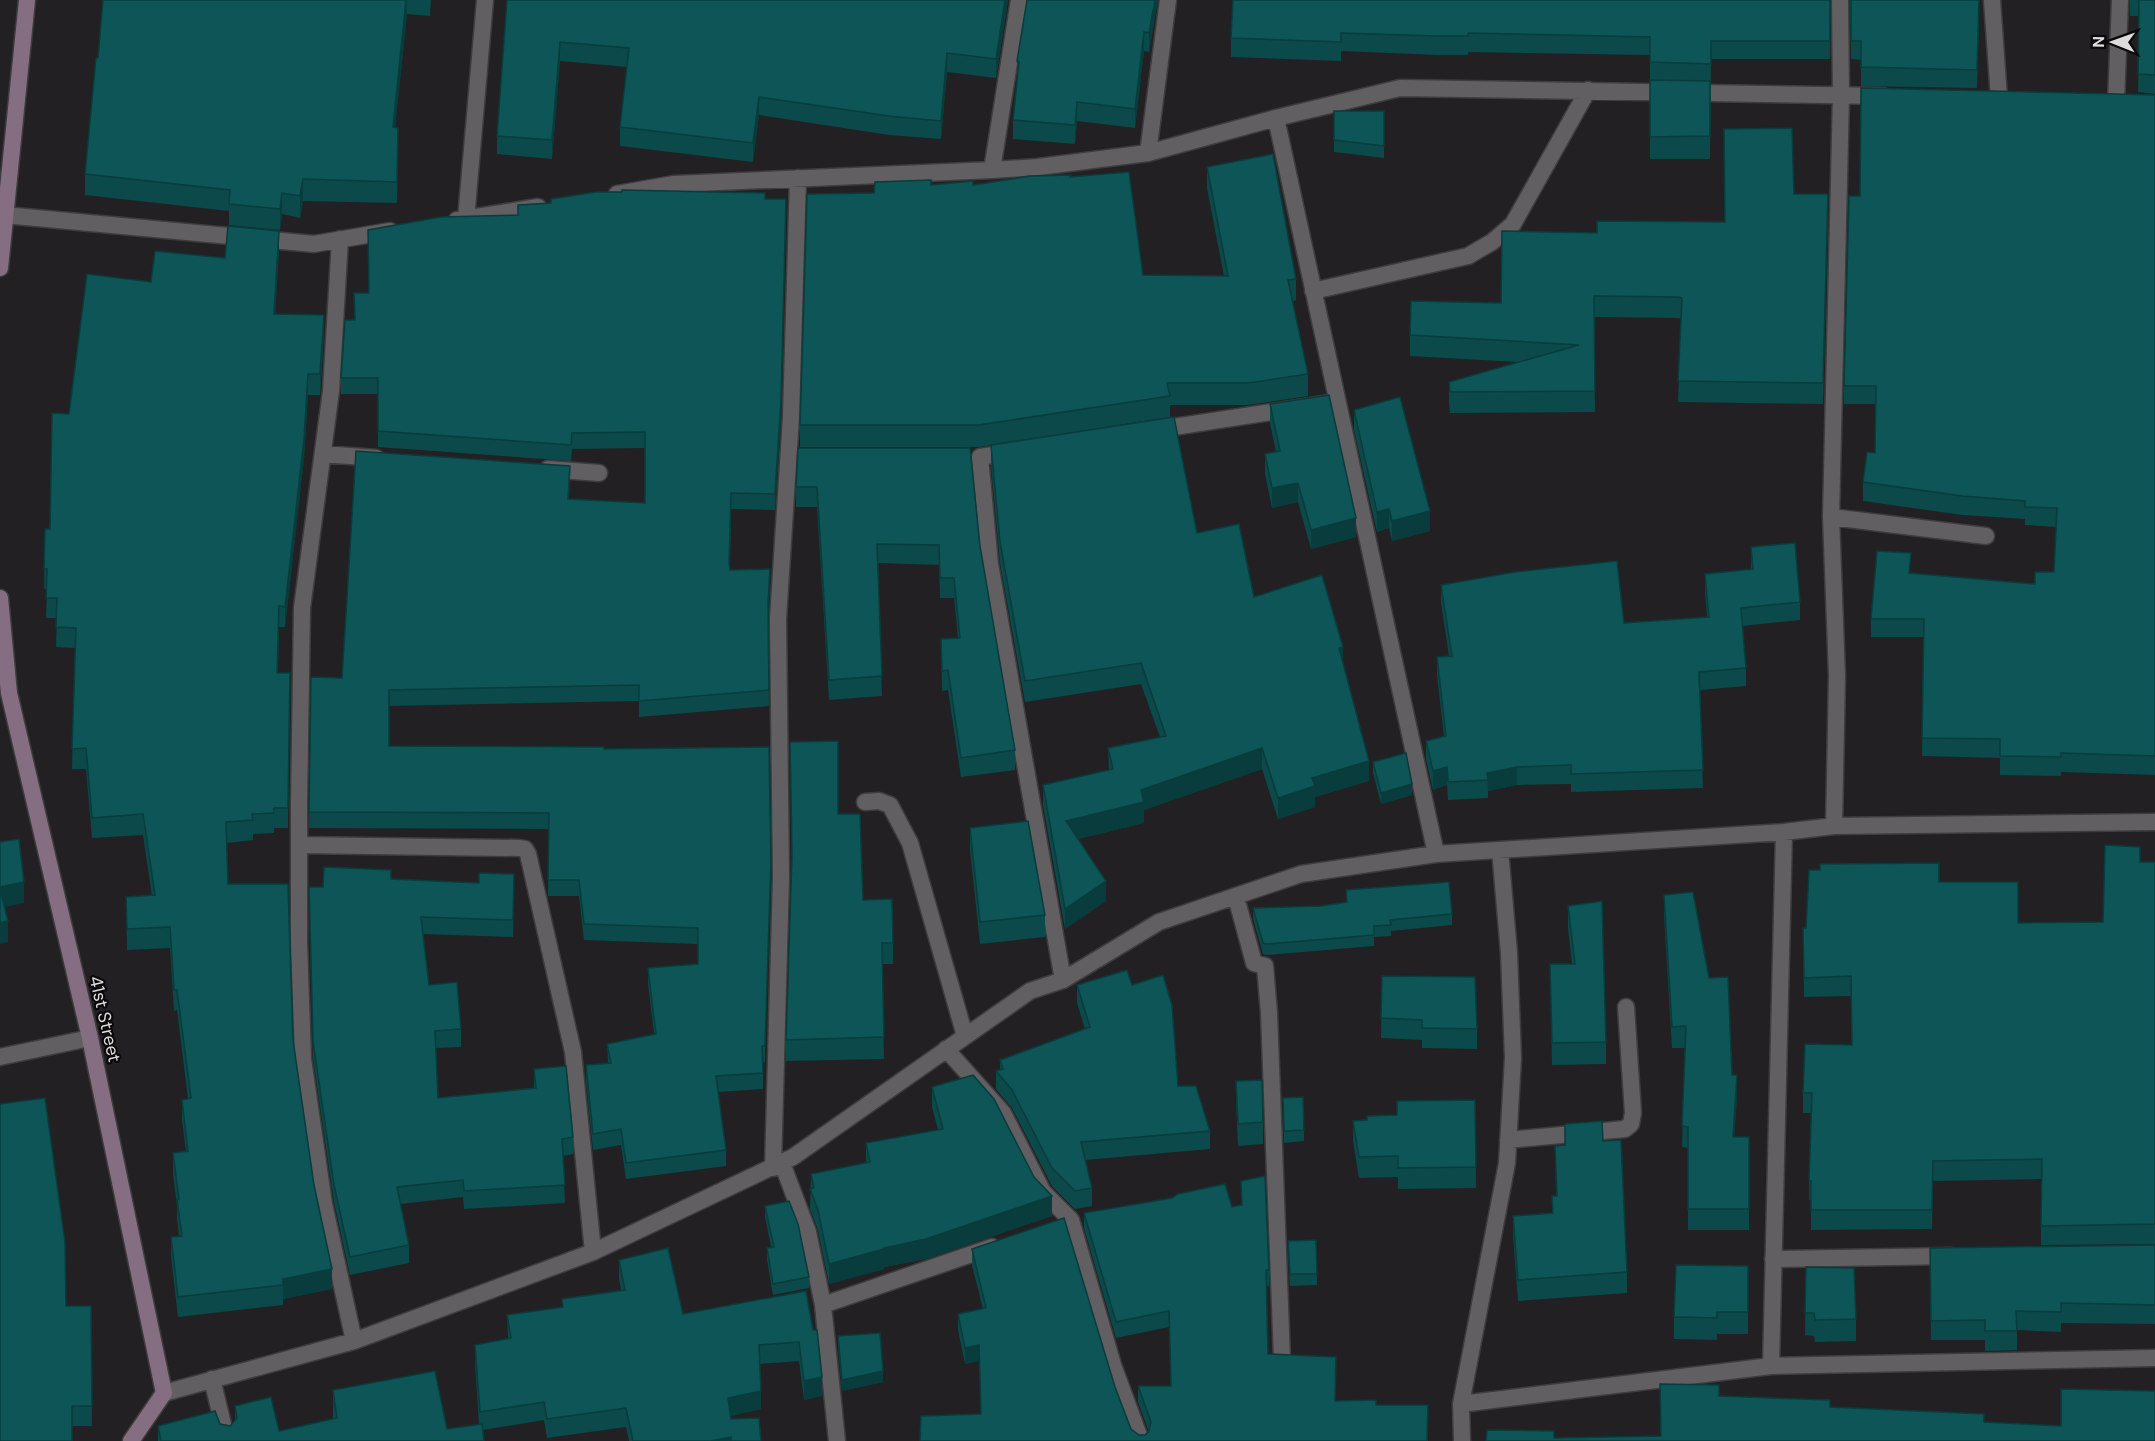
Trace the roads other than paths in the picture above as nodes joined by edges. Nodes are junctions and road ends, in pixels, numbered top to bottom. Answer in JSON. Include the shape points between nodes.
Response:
{"nodes":[{"id":1,"x":27,"y":0,"type":"edge"},
{"id":2,"x":485,"y":0,"type":"edge"},
{"id":3,"x":1019,"y":0,"type":"edge"},
{"id":4,"x":1168,"y":0,"type":"edge"},
{"id":5,"x":1840,"y":0,"type":"edge"},
{"id":6,"x":1992,"y":0,"type":"edge"},
{"id":7,"x":2120,"y":0,"type":"edge"},
{"id":8,"x":1588,"y":90,"type":"junction"},
{"id":9,"x":1841,"y":95,"type":"junction"},
{"id":10,"x":1898,"y":96,"type":"edge"},
{"id":11,"x":1999,"y":98,"type":"edge"},
{"id":12,"x":2136,"y":102,"type":"edge"},
{"id":13,"x":1276,"y":118,"type":"junction"},
{"id":14,"x":1148,"y":153,"type":"junction"},
{"id":15,"x":992,"y":170,"type":"junction"},
{"id":16,"x":798,"y":178,"type":"junction"},
{"id":17,"x":605,"y":196,"type":"edge"},
{"id":18,"x":559,"y":203,"type":"edge"},
{"id":19,"x":4,"y":215,"type":"junction"},
{"id":20,"x":466,"y":219,"type":"junction"},
{"id":21,"x":443,"y":222,"type":"edge"},
{"id":22,"x":409,"y":228,"type":"edge"},
{"id":23,"x":340,"y":239,"type":"junction"},
{"id":24,"x":1,"y":242,"type":"edge"},
{"id":25,"x":0,"y":268,"type":"edge"},
{"id":26,"x":1313,"y":291,"type":"junction"},
{"id":27,"x":1337,"y":402,"type":"junction"},
{"id":28,"x":1141,"y":432,"type":"edge"},
{"id":29,"x":1026,"y":450,"type":"edge"},
{"id":30,"x":323,"y":454,"type":"junction"},
{"id":31,"x":392,"y":459,"type":"edge"},
{"id":32,"x":530,"y":468,"type":"edge"},
{"id":33,"x":599,"y":473,"type":"dead end"},
{"id":34,"x":1831,"y":517,"type":"junction"},
{"id":35,"x":1986,"y":536,"type":"dead end"},
{"id":36,"x":0,"y":598,"type":"edge"},
{"id":37,"x":4,"y":693,"type":"edge"},
{"id":38,"x":865,"y":802,"type":"dead end"},
{"id":39,"x":2155,"y":822,"type":"edge"},
{"id":40,"x":1834,"y":826,"type":"junction"},
{"id":41,"x":1784,"y":832,"type":"junction"},
{"id":42,"x":299,"y":845,"type":"junction"},
{"id":43,"x":1500,"y":850,"type":"junction"},
{"id":44,"x":1436,"y":854,"type":"junction"},
{"id":45,"x":1236,"y":897,"type":"junction"},
{"id":46,"x":1063,"y":980,"type":"junction"},
{"id":47,"x":1626,"y":1007,"type":"dead end"},
{"id":48,"x":965,"y":1036,"type":"junction"},
{"id":49,"x":90,"y":1038,"type":"junction"},
{"id":50,"x":946,"y":1049,"type":"junction"},
{"id":51,"x":0,"y":1057,"type":"edge"},
{"id":52,"x":1508,"y":1140,"type":"junction"},
{"id":53,"x":777,"y":1166,"type":"junction"},
{"id":54,"x":1077,"y":1219,"type":"junction"},
{"id":55,"x":1049,"y":1228,"type":"edge"},
{"id":56,"x":1004,"y":1243,"type":"edge"},
{"id":57,"x":592,"y":1252,"type":"junction"},
{"id":58,"x":1964,"y":1256,"type":"edge"},
{"id":59,"x":1773,"y":1259,"type":"junction"},
{"id":60,"x":823,"y":1305,"type":"junction"},
{"id":61,"x":354,"y":1341,"type":"junction"},
{"id":62,"x":2155,"y":1358,"type":"edge"},
{"id":63,"x":1282,"y":1359,"type":"edge"},
{"id":64,"x":1772,"y":1366,"type":"junction"},
{"id":65,"x":212,"y":1379,"type":"junction"},
{"id":66,"x":164,"y":1393,"type":"junction"},
{"id":67,"x":1461,"y":1404,"type":"junction"},
{"id":68,"x":131,"y":1441,"type":"edge"},
{"id":69,"x":227,"y":1441,"type":"edge"},
{"id":70,"x":837,"y":1441,"type":"edge"},
{"id":71,"x":1141,"y":1441,"type":"edge"},
{"id":72,"x":1462,"y":1441,"type":"edge"}],
"edges":[{"from":1,"to":19,"type":"main road"},
{"from":2,"to":20,"type":"street"},
{"from":3,"to":15,"type":"street"},
{"from":4,"to":14,"type":"street"},
{"from":5,"to":9,"type":"street"},
{"from":6,"to":11,"type":"street"},
{"from":7,"to":12,"type":"street","via":[[2110,101]]},
{"from":8,"to":9,"type":"street"},
{"from":8,"to":13,"type":"street","via":[[1400,88]]},
{"from":8,"to":26,"type":"street","via":[[1512,224],[1492,242],[1468,256]]},
{"from":9,"to":10,"type":"street"},
{"from":9,"to":34,"type":"street"},
{"from":13,"to":14,"type":"street"},
{"from":13,"to":26,"type":"street"},
{"from":14,"to":15,"type":"street"},
{"from":15,"to":16,"type":"street"},
{"from":16,"to":17,"type":"street","via":[[674,184]]},
{"from":16,"to":53,"type":"street","via":[[794,457],[778,619],[781,877]]},
{"from":18,"to":20,"type":"street"},
{"from":19,"to":23,"type":"street","via":[[314,244]]},
{"from":19,"to":24,"type":"main road"},
{"from":20,"to":21,"type":"street"},
{"from":22,"to":23,"type":"street"},
{"from":23,"to":30,"type":"street","via":[[331,391]]},
{"from":24,"to":25,"type":"main road"},
{"from":26,"to":27,"type":"street"},
{"from":27,"to":28,"type":"street"},
{"from":27,"to":44,"type":"street"},
{"from":29,"to":46,"type":"street","via":[[974,457]]},
{"from":30,"to":31,"type":"street"},
{"from":30,"to":42,"type":"street","via":[[302,608]]},
{"from":32,"to":33,"type":"street"},
{"from":34,"to":35,"type":"street"},
{"from":34,"to":40,"type":"street","via":[[1837,676]]},
{"from":36,"to":37,"type":"main road","name":"41st Street"},
{"from":37,"to":49,"type":"main road","name":"41st Street"},
{"from":38,"to":48,"type":"street","via":[[879,801],[890,806],[910,843]]},
{"from":39,"to":40,"type":"street"},
{"from":40,"to":41,"type":"street"},
{"from":41,"to":43,"type":"street"},
{"from":41,"to":59,"type":"street"},
{"from":42,"to":57,"type":"street","via":[[525,849],[573,1052]]},
{"from":42,"to":61,"type":"street","via":[[303,1059],[324,1204]]},
{"from":43,"to":44,"type":"street"},
{"from":43,"to":52,"type":"street","via":[[1513,1058]]},
{"from":44,"to":45,"type":"street","via":[[1301,874]]},
{"from":45,"to":46,"type":"street","via":[[1160,922]]},
{"from":45,"to":63,"type":"street","via":[[1254,963],[1265,966]]},
{"from":46,"to":48,"type":"street","via":[[1030,991]]},
{"from":47,"to":52,"type":"street","via":[[1631,1124],[1625,1129]]},
{"from":48,"to":50,"type":"street"},
{"from":49,"to":51,"type":"street"},
{"from":49,"to":66,"type":"main road","name":"41st Street"},
{"from":50,"to":53,"type":"street"},
{"from":50,"to":54,"type":"street","via":[[1003,1113],[1043,1192]]},
{"from":52,"to":67,"type":"street","via":[[1507,1163]]},
{"from":53,"to":57,"type":"street"},
{"from":53,"to":60,"type":"street","via":[[808,1232]]},
{"from":54,"to":55,"type":"street"},
{"from":54,"to":71,"type":"street","via":[[1113,1365]]},
{"from":56,"to":60,"type":"street"},
{"from":57,"to":61,"type":"street"},
{"from":58,"to":59,"type":"street"},
{"from":59,"to":64,"type":"street"},
{"from":60,"to":70,"type":"street"},
{"from":61,"to":65,"type":"street"},
{"from":62,"to":64,"type":"street"},
{"from":64,"to":67,"type":"street"},
{"from":65,"to":66,"type":"street"},
{"from":65,"to":69,"type":"street"},
{"from":66,"to":68,"type":"main road"},
{"from":67,"to":72,"type":"street"}]}
